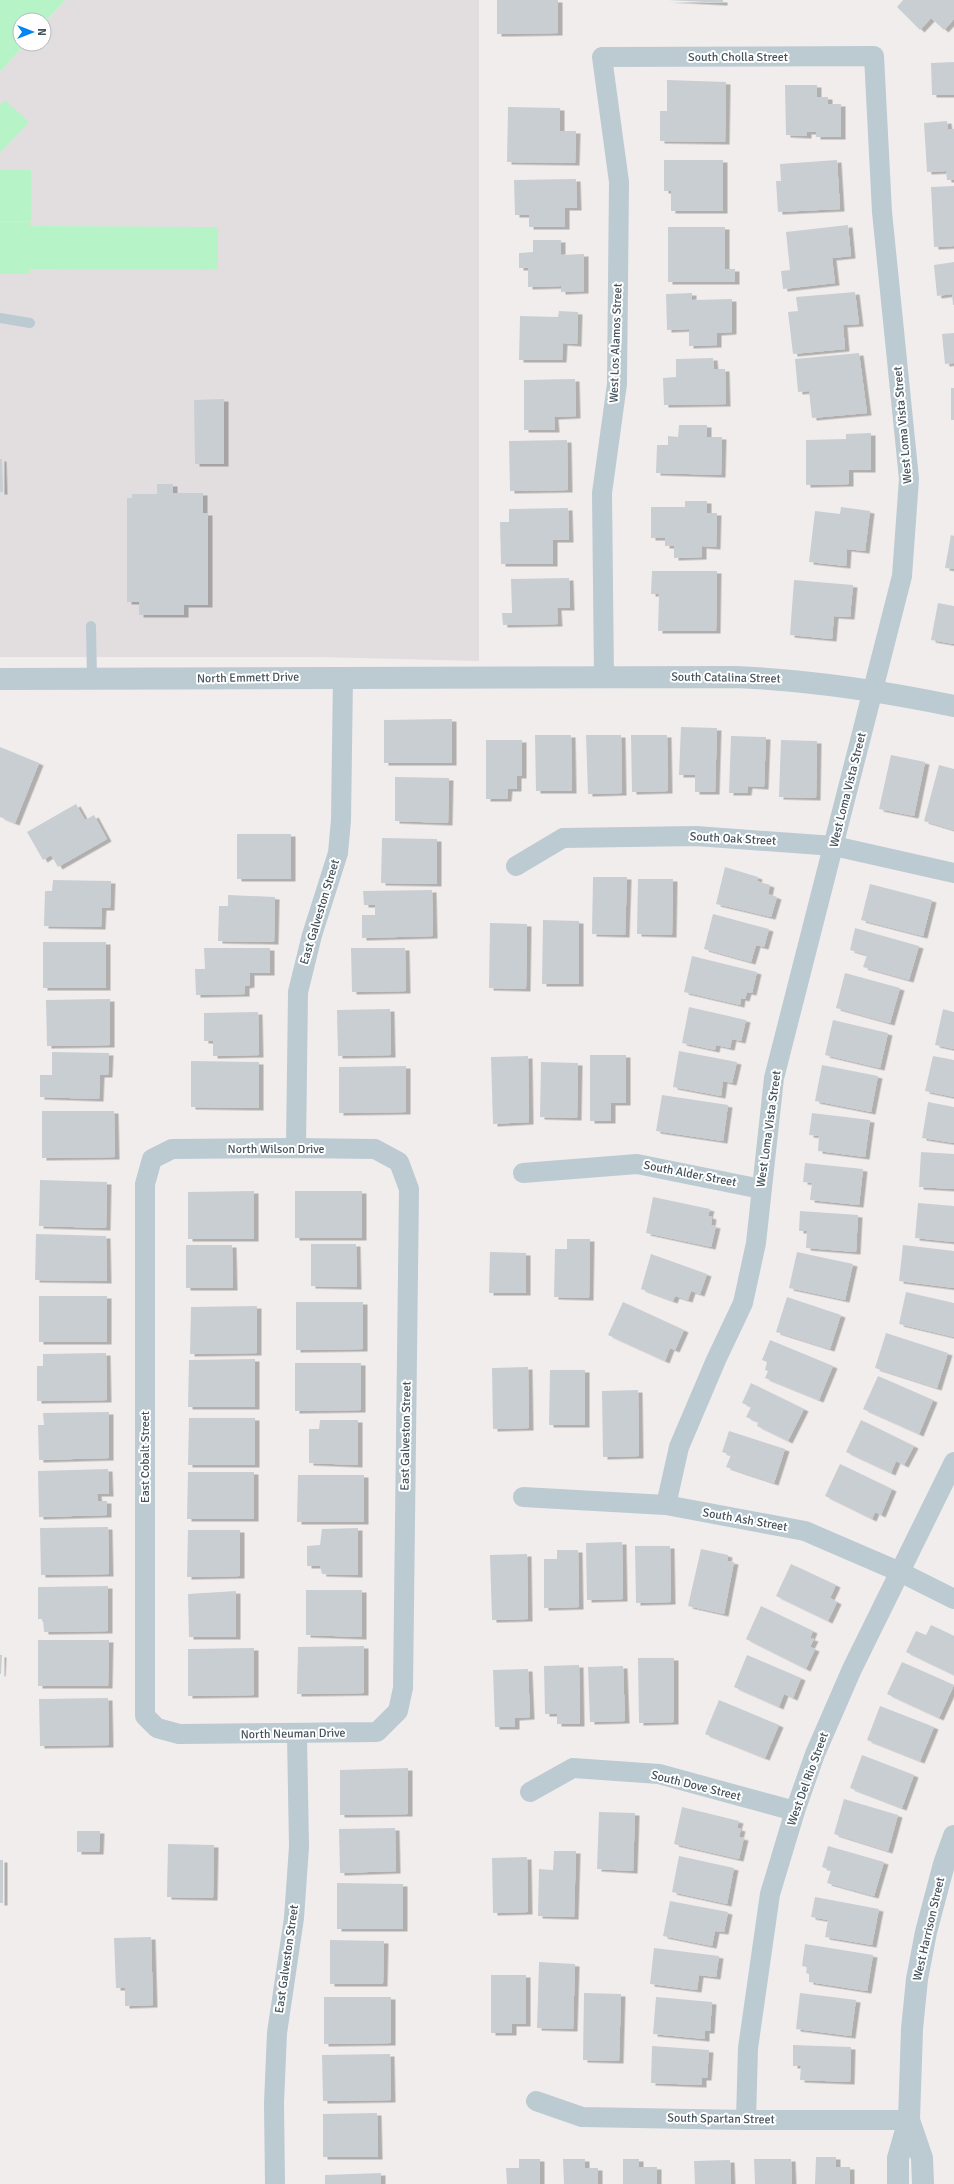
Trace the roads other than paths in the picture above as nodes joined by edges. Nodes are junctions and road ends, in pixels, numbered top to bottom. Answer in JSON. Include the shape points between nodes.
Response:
{"nodes":[{"id":1,"x":874,"y":56,"type":"joint"},
{"id":2,"x":602,"y":57,"type":"joint"},
{"id":3,"x":0,"y":318,"type":"edge"},
{"id":4,"x":30,"y":323,"type":"dead end"},
{"id":5,"x":91,"y":626,"type":"dead end"},
{"id":6,"x":496,"y":676,"type":"joint"},
{"id":7,"x":343,"y":677,"type":"junction"},
{"id":8,"x":604,"y":677,"type":"junction"},
{"id":9,"x":0,"y":679,"type":"edge"},
{"id":10,"x":92,"y":679,"type":"junction"},
{"id":11,"x":873,"y":691,"type":"junction"},
{"id":12,"x":954,"y":706,"type":"edge"},
{"id":13,"x":834,"y":846,"type":"junction"},
{"id":14,"x":516,"y":866,"type":"dead end"},
{"id":15,"x":954,"y":873,"type":"edge"},
{"id":16,"x":296,"y":1148,"type":"junction"},
{"id":17,"x":152,"y":1159,"type":"joint"},
{"id":18,"x":400,"y":1162,"type":"joint"},
{"id":19,"x":522,"y":1173,"type":"dead end"},
{"id":20,"x":761,"y":1189,"type":"junction"},
{"id":21,"x":954,"y":1462,"type":"edge"},
{"id":22,"x":522,"y":1497,"type":"dead end"},
{"id":23,"x":666,"y":1506,"type":"junction"},
{"id":24,"x":900,"y":1572,"type":"junction"},
{"id":25,"x":954,"y":1599,"type":"edge"},
{"id":26,"x":398,"y":1711,"type":"joint"},
{"id":27,"x":179,"y":1734,"type":"joint"},
{"id":28,"x":298,"y":1734,"type":"junction"},
{"id":29,"x":530,"y":1792,"type":"dead end"},
{"id":30,"x":795,"y":1811,"type":"junction"},
{"id":31,"x":954,"y":1836,"type":"edge"},
{"id":32,"x":536,"y":2101,"type":"dead end"},
{"id":33,"x":746,"y":2120,"type":"junction"},
{"id":34,"x":909,"y":2120,"type":"junction"},
{"id":35,"x":276,"y":2184,"type":"edge"},
{"id":36,"x":898,"y":2184,"type":"edge"},
{"id":37,"x":922,"y":2184,"type":"edge"}],
"edges":[{"from":1,"to":2,"type":"street","name":"South Cholla Street"},
{"from":1,"to":11,"type":"street","name":"West Loma Vista Street","via":[[882,212],[909,479],[902,576]]},
{"from":2,"to":8,"type":"street","name":"West Los Alamos Street","via":[[619,182],[617,384],[602,493]]},
{"from":3,"to":4,"type":"lane"},
{"from":5,"to":10,"type":"lane"},
{"from":6,"to":7,"type":"street","name":"North Emmett Drive"},
{"from":6,"to":8,"type":"street","name":"South Catalina Street"},
{"from":7,"to":10,"type":"street","name":"North Emmett Drive"},
{"from":7,"to":16,"type":"street","name":"East Galveston Street","via":[[341,820],[338,853],[312,935],[298,992]]},
{"from":8,"to":11,"type":"street","name":"South Catalina Street","via":[[778,678]]},
{"from":9,"to":10,"type":"street","name":"North Emmett Drive"},
{"from":11,"to":12,"type":"street","name":"South Catalina Street"},
{"from":11,"to":13,"type":"street","name":"West Loma Vista Street"},
{"from":13,"to":14,"type":"street","name":"South Oak Street","via":[[696,836],[563,838]]},
{"from":13,"to":15,"type":"street","name":"South Oak Street"},
{"from":13,"to":20,"type":"street","name":"West Loma Vista Street","via":[[774,1078]]},
{"from":16,"to":17,"type":"street","name":"North Wilson Drive","via":[[172,1149]]},
{"from":16,"to":18,"type":"street","name":"North Wilson Drive","via":[[375,1149]]},
{"from":17,"to":27,"type":"street","name":"East Cobalt Street","via":[[145,1184],[145,1716],[158,1728]]},
{"from":18,"to":26,"type":"street","name":"East Galveston Street","via":[[409,1188],[403,1688]]},
{"from":19,"to":20,"type":"street","name":"South Alder Street","via":[[637,1164]]},
{"from":20,"to":23,"type":"street","name":"West Loma Vista Street","via":[[756,1242],[743,1303],[679,1447]]},
{"from":21,"to":24,"type":"street","name":"West Del Rio Street"},
{"from":22,"to":23,"type":"street","name":"South Ash Street"},
{"from":23,"to":24,"type":"street","name":"South Ash Street","via":[[805,1531]]},
{"from":24,"to":25,"type":"street","name":"South Ash Street"},
{"from":24,"to":30,"type":"street","name":"West Del Rio Street","via":[[852,1669],[815,1754]]},
{"from":26,"to":28,"type":"street","name":"North Neuman Drive","via":[[377,1732]]},
{"from":27,"to":28,"type":"street","name":"North Neuman Drive"},
{"from":28,"to":35,"type":"street","name":"East Galveston Street","via":[[299,1846],[294,1918],[277,2034],[274,2103]]},
{"from":29,"to":30,"type":"street","name":"South Dove Street","via":[[573,1768],[659,1774]]},
{"from":30,"to":33,"type":"street","name":"West Del Rio Street","via":[[770,1894],[748,2048]]},
{"from":31,"to":34,"type":"street","name":"West Harrison Street","via":[[932,1909],[917,1979],[912,2029]]},
{"from":32,"to":33,"type":"street","name":"South Spartan Street","via":[[582,2117]]},
{"from":33,"to":34,"type":"street","name":"South Spartan Street"},
{"from":34,"to":36,"type":"street","name":"West Harrison Street","via":[[898,2158]]},
{"from":34,"to":37,"type":"street","name":"West Harrison Street","via":[[922,2158]]}]}
